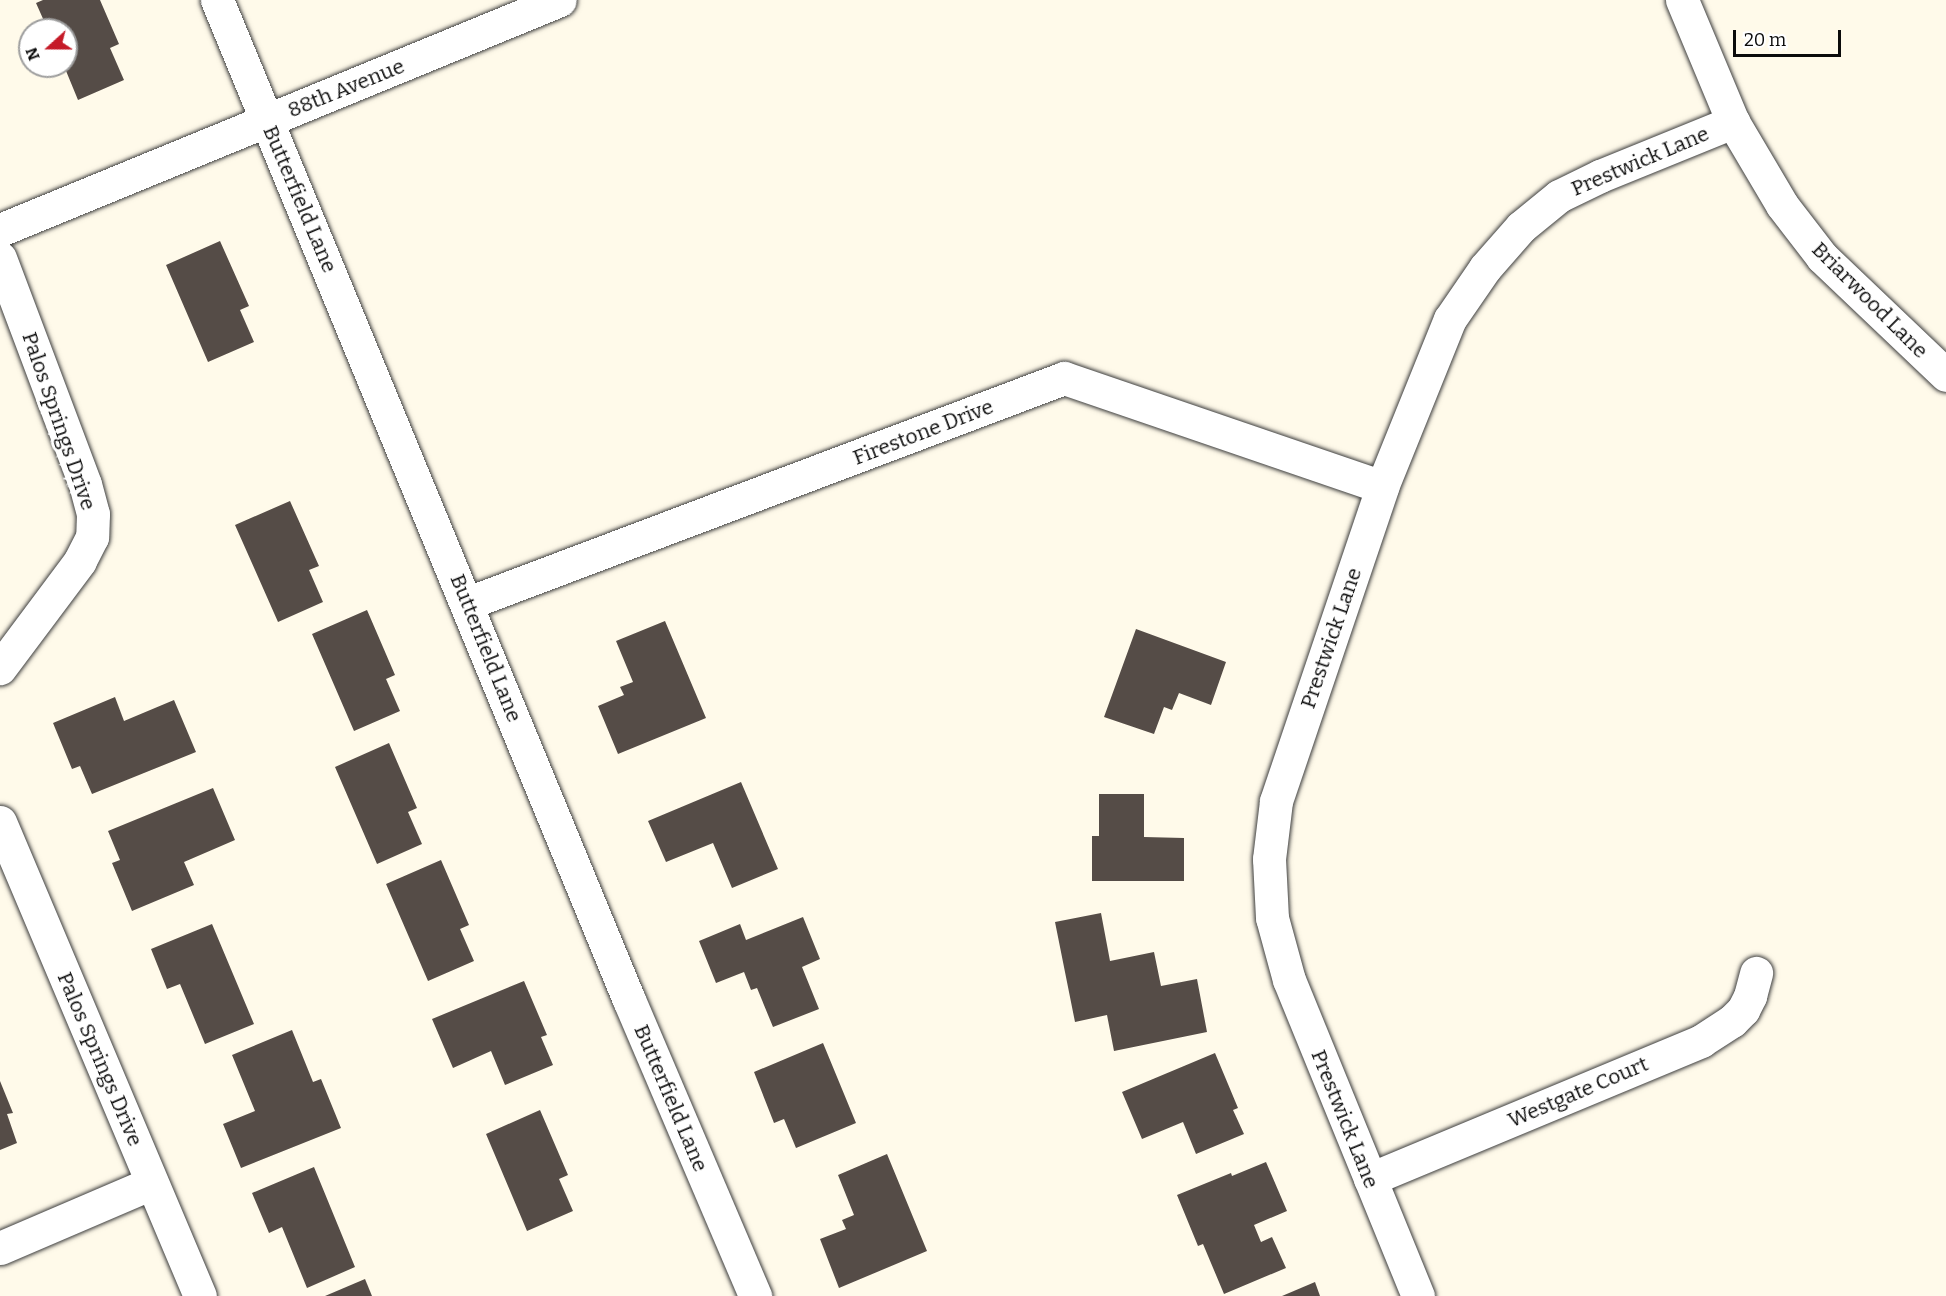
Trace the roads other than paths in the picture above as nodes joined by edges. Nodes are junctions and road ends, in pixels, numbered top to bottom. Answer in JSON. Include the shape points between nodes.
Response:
{"nodes":[{"id":1,"x":217,"y":0,"type":"edge"},
{"id":2,"x":560,"y":0,"type":"edge"},
{"id":3,"x":1682,"y":0,"type":"edge"},
{"id":4,"x":267,"y":120,"type":"junction"},
{"id":5,"x":1733,"y":122,"type":"junction"},
{"id":6,"x":0,"y":230,"type":"edge"},
{"id":7,"x":0,"y":258,"type":"edge"},
{"id":8,"x":1946,"y":375,"type":"edge"},
{"id":9,"x":1382,"y":487,"type":"junction"},
{"id":10,"x":468,"y":603,"type":"junction"},
{"id":11,"x":0,"y":668,"type":"edge"},
{"id":12,"x":0,"y":822,"type":"edge"},
{"id":13,"x":1756,"y":973,"type":"dead end"},
{"id":14,"x":1370,"y":1179,"type":"junction"},
{"id":15,"x":152,"y":1183,"type":"junction"},
{"id":16,"x":0,"y":1248,"type":"edge"},
{"id":17,"x":200,"y":1296,"type":"edge"},
{"id":18,"x":755,"y":1296,"type":"edge"},
{"id":19,"x":1418,"y":1296,"type":"edge"}],
"edges":[{"from":1,"to":4,"type":"street","name":"Butterfield Lane"},
{"from":2,"to":4,"type":"street","name":"88th Avenue"},
{"from":3,"to":5,"type":"street","name":"Briarwood Lane"},
{"from":4,"to":6,"type":"street","name":"88th Avenue"},
{"from":4,"to":10,"type":"street","name":"Butterfield Lane"},
{"from":5,"to":8,"type":"street","name":"Briarwood Lane","via":[[1782,205],[1822,257]]},
{"from":5,"to":9,"type":"street","name":"Prestwick Lane","via":[[1559,196],[1521,226],[1485,268],[1450,319]]},
{"from":7,"to":11,"type":"street","name":"Palos Springs Drive","via":[[93,514],[92,537],[80,561]]},
{"from":9,"to":10,"type":"street","name":"Firestone Drive","via":[[1064,378]]},
{"from":9,"to":14,"type":"street","name":"Prestwick Lane","via":[[1276,801],[1269,859],[1272,918],[1289,980]]},
{"from":10,"to":18,"type":"street","name":"Butterfield Lane","via":[[629,1000]]},
{"from":12,"to":15,"type":"street","name":"Palos Springs Drive"},
{"from":13,"to":14,"type":"street","name":"Westgate Court","via":[[1743,1010],[1701,1041]]},
{"from":14,"to":19,"type":"street","name":"Prestwick Lane"},
{"from":15,"to":16,"type":"street"},
{"from":15,"to":17,"type":"street","name":"Palos Springs Drive"}]}
